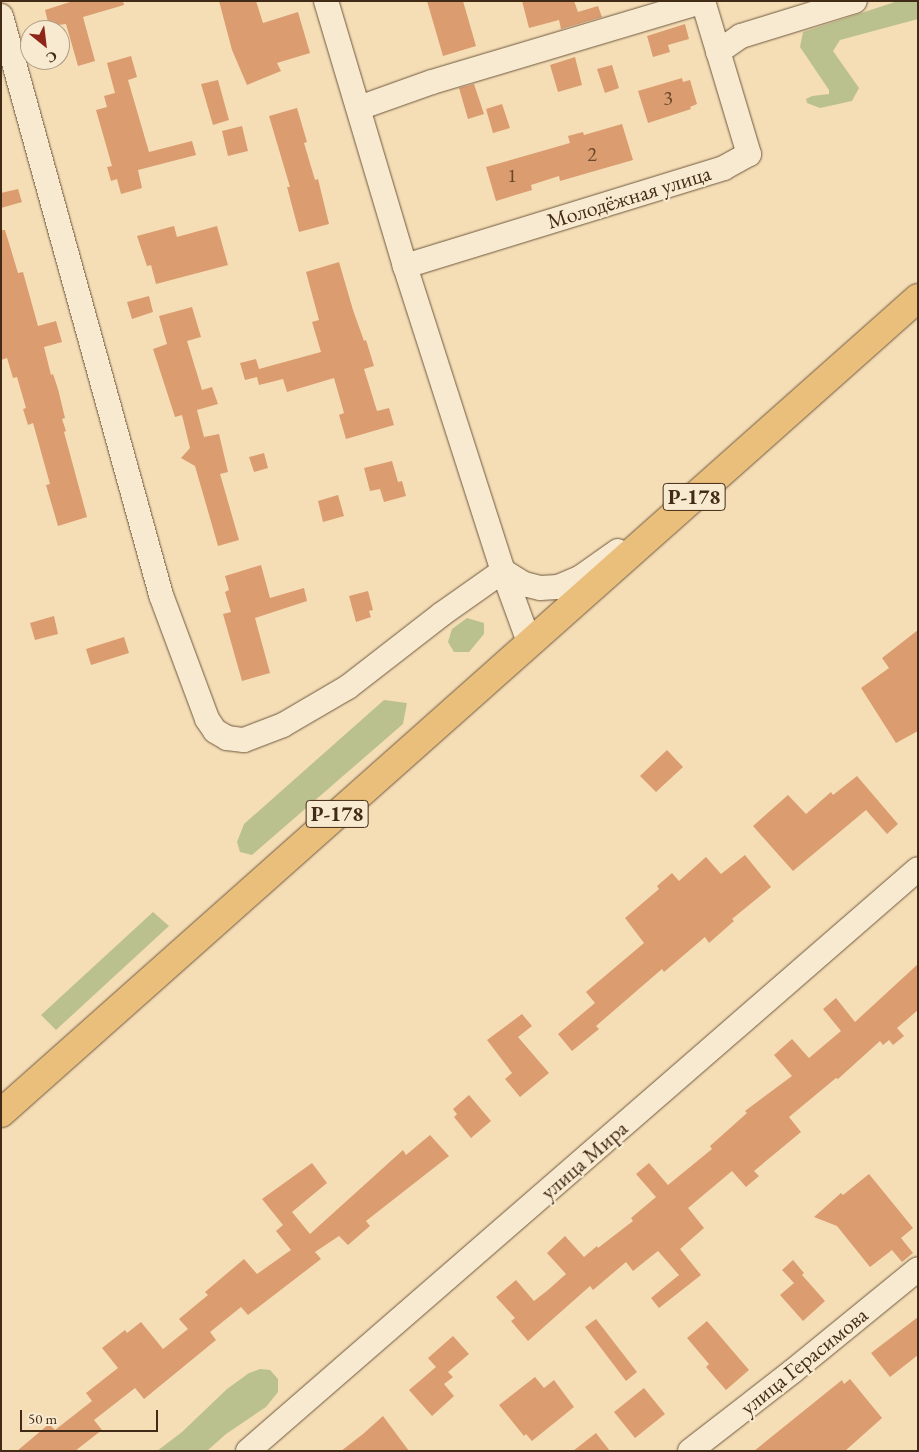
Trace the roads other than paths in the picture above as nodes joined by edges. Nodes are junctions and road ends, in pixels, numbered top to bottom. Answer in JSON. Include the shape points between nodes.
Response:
{"nodes":[{"id":1,"x":326,"y":1,"type":"edge"},
{"id":2,"x":855,"y":1,"type":"edge"},
{"id":3,"x":1,"y":16,"type":"edge"},
{"id":4,"x":718,"y":52,"type":"junction"},
{"id":5,"x":359,"y":108,"type":"junction"},
{"id":6,"x":405,"y":266,"type":"junction"},
{"id":7,"x":918,"y":298,"type":"edge"},
{"id":8,"x":687,"y":503,"type":"junction"},
{"id":9,"x":503,"y":571,"type":"junction"},
{"id":10,"x":529,"y":642,"type":"junction"},
{"id":11,"x":918,"y":869,"type":"edge"},
{"id":12,"x":1,"y":1113,"type":"edge"},
{"id":13,"x":918,"y":1269,"type":"edge"},
{"id":14,"x":248,"y":1451,"type":"edge"},
{"id":15,"x":690,"y":1451,"type":"edge"}],
"edges":[{"from":1,"to":5,"type":"street"},
{"from":2,"to":4,"type":"street","via":[[740,36]]},
{"from":3,"to":9,"type":"street","via":[[161,595],[207,719],[215,731],[228,738],[244,740],[283,725],[348,687]]},
{"from":4,"to":5,"type":"street","name":"Молодёжная улица","via":[[703,1],[432,82]]},
{"from":4,"to":6,"type":"street","name":"Молодёжная улица","via":[[749,154],[724,168]]},
{"from":5,"to":6,"type":"street"},
{"from":6,"to":9,"type":"street"},
{"from":7,"to":8,"type":"highway","number":"Р-178"},
{"from":8,"to":9,"type":"street","via":[[581,577],[558,587],[540,588],[524,584]]},
{"from":8,"to":10,"type":"highway","number":"Р-178"},
{"from":9,"to":10,"type":"street"},
{"from":10,"to":12,"type":"highway","number":"Р-178"},
{"from":11,"to":14,"type":"street","name":"улица Мира"},
{"from":13,"to":15,"type":"street","name":"улица Герасимова","via":[[793,1372]]}]}
